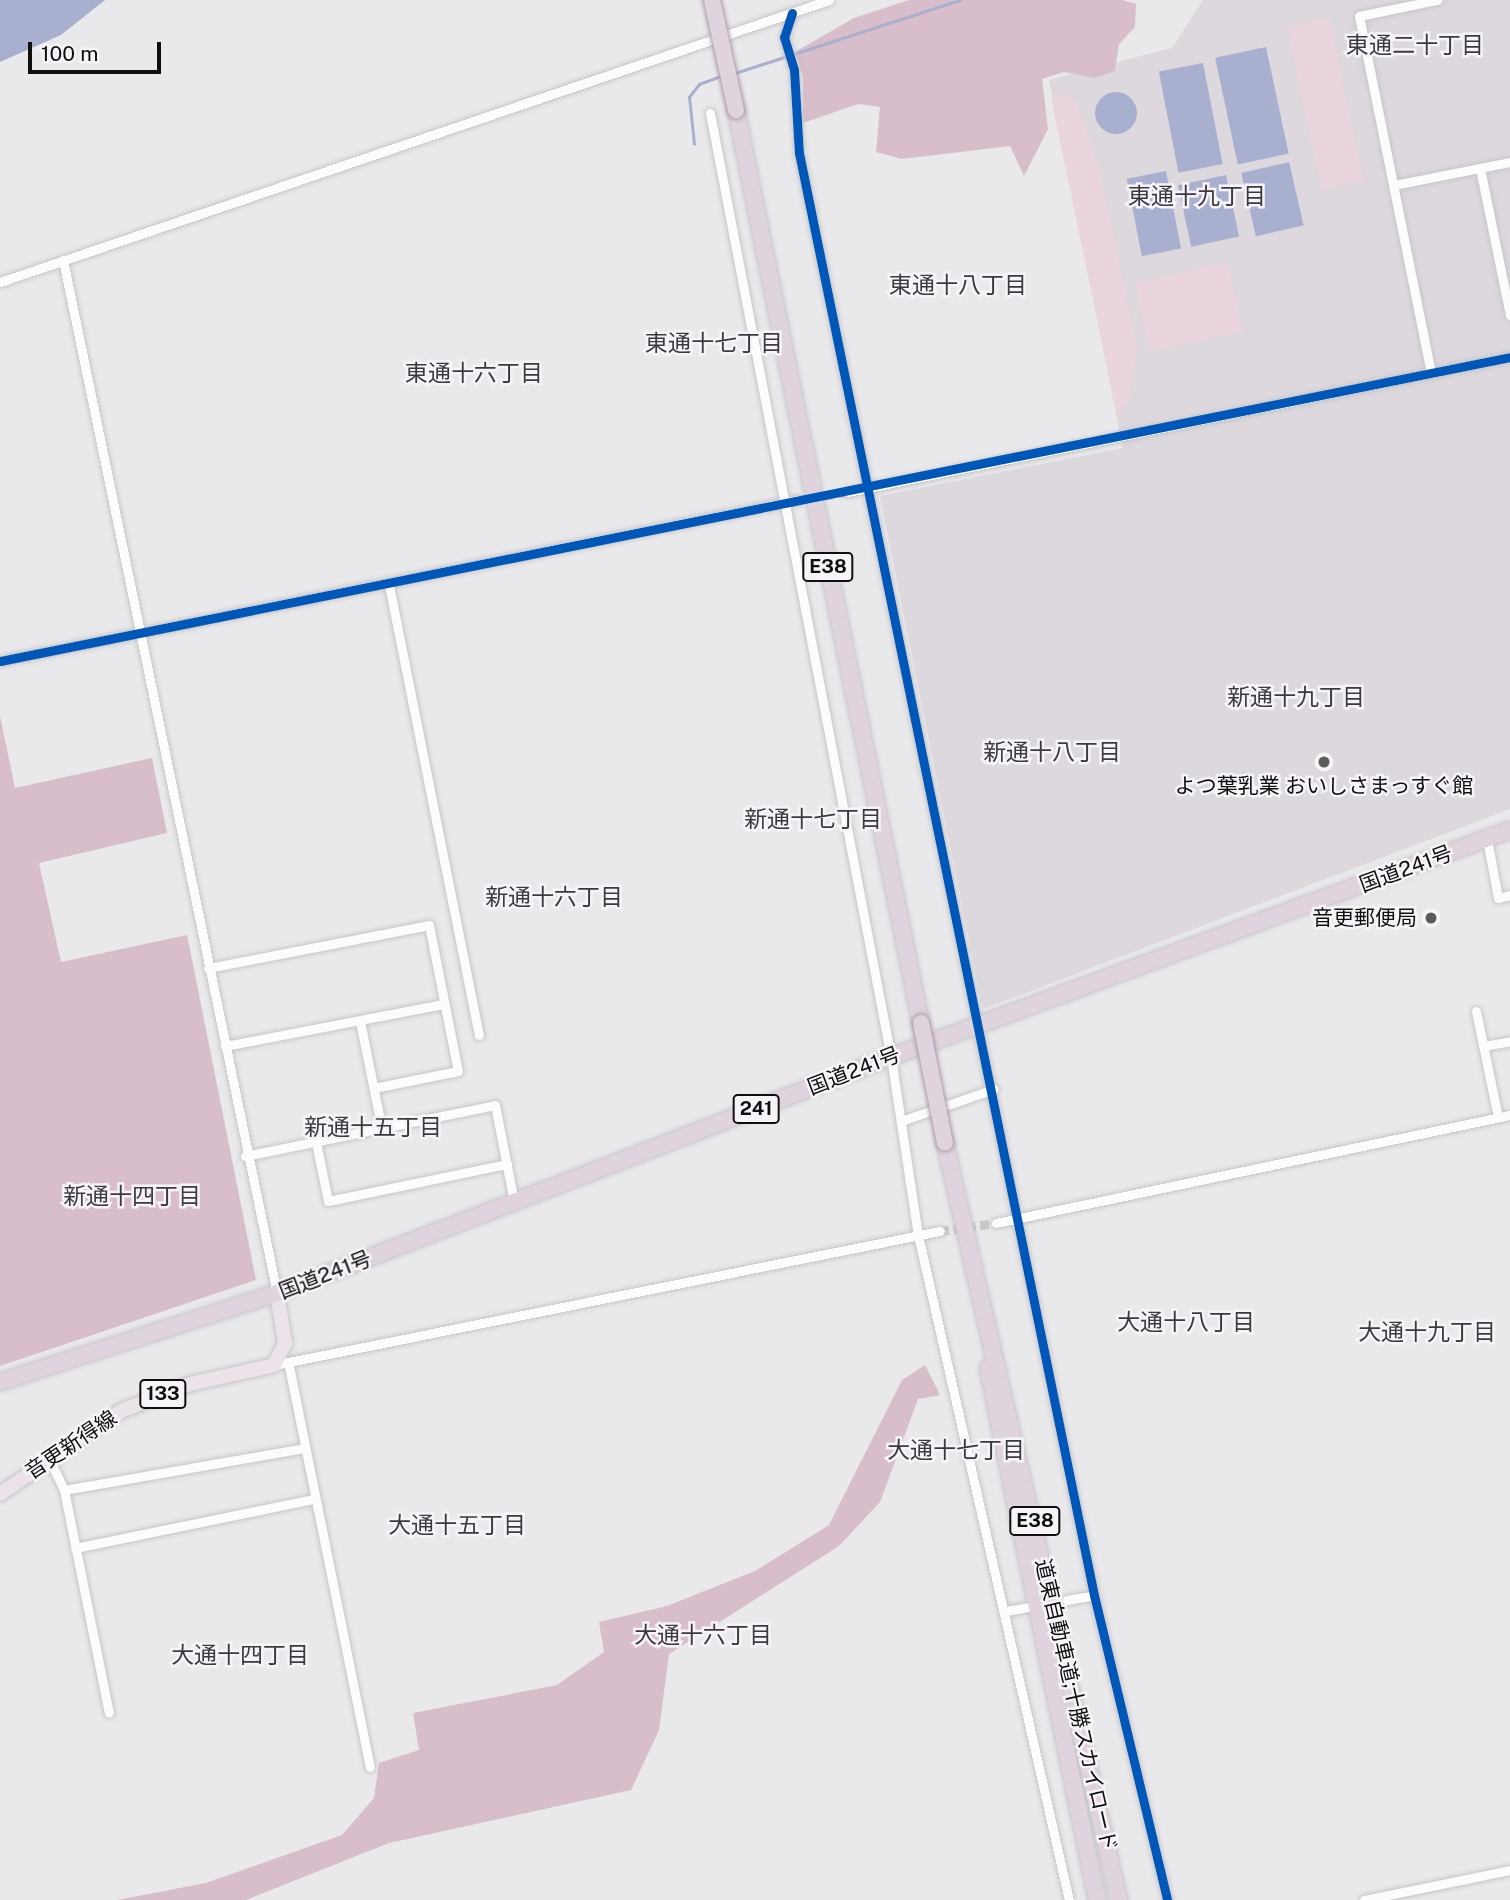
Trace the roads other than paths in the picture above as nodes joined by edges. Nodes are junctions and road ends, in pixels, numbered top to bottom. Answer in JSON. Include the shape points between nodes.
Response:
{"nodes":[{"id":1,"x":712,"y":0,"type":"edge"},
{"id":2,"x":829,"y":0,"type":"edge"},
{"id":3,"x":1437,"y":0,"type":"edge"},
{"id":4,"x":792,"y":13,"type":"junction"},
{"id":5,"x":710,"y":113,"type":"dead end"},
{"id":6,"x":1510,"y":162,"type":"edge"},
{"id":7,"x":1480,"y":168,"type":"junction"},
{"id":8,"x":1394,"y":185,"type":"junction"},
{"id":9,"x":63,"y":260,"type":"junction"},
{"id":10,"x":0,"y":282,"type":"edge"},
{"id":11,"x":1510,"y":315,"type":"edge"},
{"id":12,"x":1510,"y":357,"type":"edge"},
{"id":13,"x":1431,"y":373,"type":"junction"},
{"id":14,"x":869,"y":488,"type":"junction"},
{"id":15,"x":848,"y":492,"type":"tunnel mouth"},
{"id":16,"x":798,"y":500,"type":"tunnel mouth"},
{"id":17,"x":785,"y":502,"type":"junction"},
{"id":18,"x":389,"y":585,"type":"junction"},
{"id":19,"x":139,"y":631,"type":"junction"},
{"id":20,"x":0,"y":661,"type":"edge"},
{"id":21,"x":1510,"y":830,"type":"edge"},
{"id":22,"x":1487,"y":839,"type":"junction"},
{"id":23,"x":1510,"y":895,"type":"edge"},
{"id":24,"x":208,"y":968,"type":"junction"},
{"id":25,"x":444,"y":1004,"type":"junction"},
{"id":26,"x":1476,"y":1011,"type":"dead end"},
{"id":27,"x":360,"y":1021,"type":"junction"},
{"id":28,"x":980,"y":1026,"type":"junction"},
{"id":29,"x":479,"y":1035,"type":"dead end"},
{"id":30,"x":1510,"y":1041,"type":"edge"},
{"id":31,"x":225,"y":1046,"type":"junction"},
{"id":32,"x":1483,"y":1046,"type":"junction"},
{"id":33,"x":891,"y":1057,"type":"junction"},
{"id":34,"x":374,"y":1088,"type":"junction"},
{"id":35,"x":994,"y":1089,"type":"junction"},
{"id":36,"x":1510,"y":1115,"type":"edge"},
{"id":37,"x":1498,"y":1117,"type":"junction"},
{"id":38,"x":901,"y":1121,"type":"junction"},
{"id":39,"x":382,"y":1130,"type":"junction"},
{"id":40,"x":316,"y":1142,"type":"junction"},
{"id":41,"x":945,"y":1143,"type":"junction"},
{"id":42,"x":245,"y":1156,"type":"junction"},
{"id":43,"x":507,"y":1164,"type":"junction"},
{"id":44,"x":514,"y":1202,"type":"junction"},
{"id":45,"x":1018,"y":1221,"type":"junction"},
{"id":46,"x":996,"y":1223,"type":"tunnel mouth"},
{"id":47,"x":940,"y":1231,"type":"tunnel mouth"},
{"id":48,"x":918,"y":1235,"type":"junction"},
{"id":49,"x":277,"y":1293,"type":"junction"},
{"id":50,"x":274,"y":1365,"type":"junction"},
{"id":51,"x":289,"y":1366,"type":"junction"},
{"id":52,"x":0,"y":1382,"type":"edge"},
{"id":53,"x":305,"y":1448,"type":"junction"},
{"id":54,"x":48,"y":1459,"type":"junction"},
{"id":55,"x":64,"y":1490,"type":"junction"},
{"id":56,"x":0,"y":1494,"type":"edge"},
{"id":57,"x":314,"y":1499,"type":"junction"},
{"id":58,"x":75,"y":1548,"type":"junction"},
{"id":59,"x":1094,"y":1595,"type":"junction"},
{"id":60,"x":1067,"y":1600,"type":"dead end"},
{"id":61,"x":1028,"y":1607,"type":"dead end"},
{"id":62,"x":1006,"y":1612,"type":"junction"},
{"id":63,"x":109,"y":1713,"type":"dead end"},
{"id":64,"x":370,"y":1767,"type":"dead end"},
{"id":65,"x":1510,"y":1870,"type":"edge"},
{"id":66,"x":1069,"y":1900,"type":"edge"},
{"id":67,"x":1097,"y":1900,"type":"edge"},
{"id":68,"x":1119,"y":1900,"type":"edge"},
{"id":69,"x":1167,"y":1900,"type":"edge"},
{"id":70,"x":1364,"y":1900,"type":"edge"}],
"edges":[{"from":1,"to":41,"type":"highway","name":"道東自動車道;十勝スカイロード","number":"E38","bridge":true},
{"from":2,"to":4,"type":"street"},
{"from":3,"to":8,"type":"street","via":[[1359,16]]},
{"from":4,"to":9,"type":"street"},
{"from":4,"to":14,"type":"street","via":[[784,37],[794,70],[799,153]]},
{"from":5,"to":17,"type":"street"},
{"from":6,"to":7,"type":"street"},
{"from":7,"to":8,"type":"street"},
{"from":7,"to":11,"type":"street"},
{"from":8,"to":13,"type":"street"},
{"from":9,"to":10,"type":"street"},
{"from":9,"to":19,"type":"street"},
{"from":12,"to":13,"type":"street"},
{"from":13,"to":14,"type":"street"},
{"from":14,"to":15,"type":"street"},
{"from":14,"to":28,"type":"street"},
{"from":16,"to":17,"type":"street"},
{"from":17,"to":18,"type":"street"},
{"from":17,"to":33,"type":"street"},
{"from":18,"to":19,"type":"street"},
{"from":18,"to":29,"type":"street"},
{"from":19,"to":20,"type":"street"},
{"from":19,"to":24,"type":"street"},
{"from":21,"to":22,"type":"highway","name":"国道241号","number":"241"},
{"from":22,"to":23,"type":"street","via":[[1498,898]]},
{"from":22,"to":28,"type":"highway","name":"国道241号","number":"241"},
{"from":24,"to":25,"type":"street","via":[[429,925]]},
{"from":24,"to":31,"type":"street"},
{"from":25,"to":27,"type":"street"},
{"from":25,"to":34,"type":"street","via":[[458,1071]]},
{"from":26,"to":32,"type":"street"},
{"from":27,"to":31,"type":"street"},
{"from":27,"to":34,"type":"street"},
{"from":28,"to":33,"type":"highway","name":"国道241号","number":"241"},
{"from":28,"to":35,"type":"street"},
{"from":30,"to":32,"type":"street"},
{"from":31,"to":42,"type":"street"},
{"from":32,"to":37,"type":"street"},
{"from":33,"to":38,"type":"street"},
{"from":33,"to":44,"type":"highway","name":"国道241号","number":"241"},
{"from":34,"to":39,"type":"street"},
{"from":35,"to":38,"type":"street"},
{"from":35,"to":45,"type":"street"},
{"from":36,"to":37,"type":"street"},
{"from":37,"to":45,"type":"street"},
{"from":38,"to":48,"type":"street"},
{"from":39,"to":40,"type":"street"},
{"from":39,"to":43,"type":"street","via":[[495,1105]]},
{"from":40,"to":42,"type":"street"},
{"from":40,"to":43,"type":"street","via":[[328,1201]]},
{"from":41,"to":67,"type":"highway","name":"道東自動車道;十勝スカイロード","number":"E38"},
{"from":41,"to":68,"type":"highway","name":"道東自動車道;十勝スカイロード","number":"E38"},
{"from":42,"to":49,"type":"street"},
{"from":43,"to":44,"type":"street"},
{"from":44,"to":49,"type":"highway","name":"国道241号","number":"241"},
{"from":45,"to":46,"type":"street"},
{"from":45,"to":59,"type":"street"},
{"from":47,"to":48,"type":"street"},
{"from":48,"to":51,"type":"street"},
{"from":48,"to":62,"type":"street"},
{"from":49,"to":50,"type":"main road","via":[[285,1343]]},
{"from":49,"to":52,"type":"highway","name":"国道241号","number":"241"},
{"from":50,"to":51,"type":"street"},
{"from":50,"to":54,"type":"main road","name":"音更新得線","number":"133","via":[[190,1384],[121,1411]]},
{"from":51,"to":53,"type":"street"},
{"from":53,"to":55,"type":"street"},
{"from":53,"to":57,"type":"street"},
{"from":54,"to":55,"type":"street"},
{"from":54,"to":56,"type":"main road","name":"音更新得線","number":"133"},
{"from":55,"to":58,"type":"street"},
{"from":57,"to":58,"type":"street"},
{"from":57,"to":64,"type":"street"},
{"from":58,"to":63,"type":"street"},
{"from":59,"to":60,"type":"street"},
{"from":59,"to":69,"type":"street"},
{"from":61,"to":62,"type":"street"},
{"from":62,"to":66,"type":"street"},
{"from":65,"to":70,"type":"street"}]}
